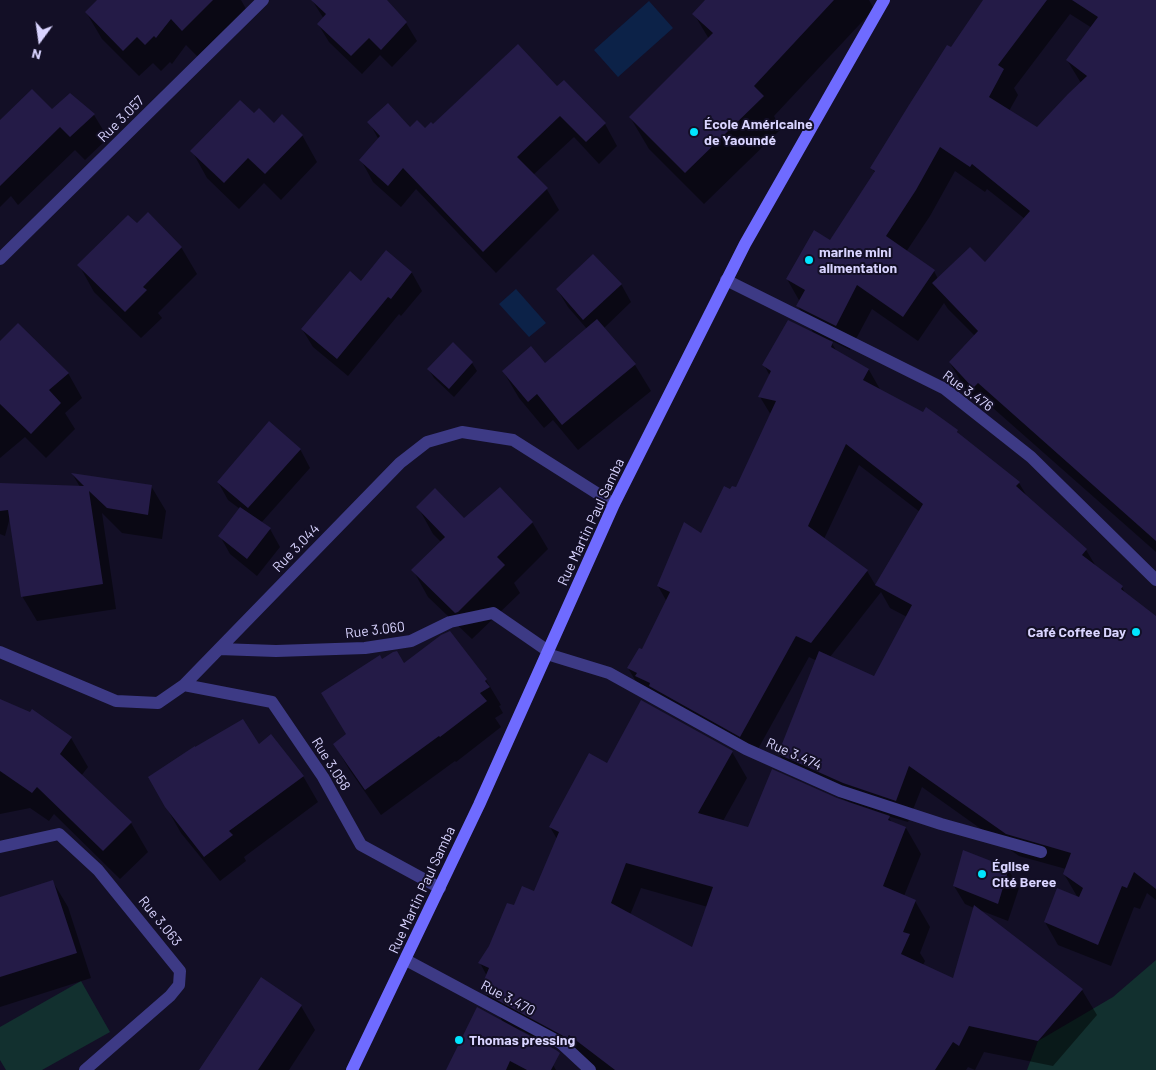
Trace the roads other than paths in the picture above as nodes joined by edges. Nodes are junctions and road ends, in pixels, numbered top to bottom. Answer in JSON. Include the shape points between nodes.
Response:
{"nodes":[{"id":1,"x":263,"y":0,"type":"edge"},
{"id":2,"x":884,"y":0,"type":"edge"},
{"id":3,"x":0,"y":259,"type":"edge"},
{"id":4,"x":726,"y":280,"type":"junction"},
{"id":5,"x":614,"y":504,"type":"junction"},
{"id":6,"x":1156,"y":580,"type":"edge"},
{"id":7,"x":219,"y":649,"type":"junction"},
{"id":8,"x":0,"y":652,"type":"edge"},
{"id":9,"x":547,"y":652,"type":"junction"},
{"id":10,"x":184,"y":685,"type":"junction"},
{"id":11,"x":0,"y":846,"type":"edge"},
{"id":12,"x":1041,"y":852,"type":"dead end"},
{"id":13,"x":440,"y":888,"type":"junction"},
{"id":14,"x":406,"y":960,"type":"junction"},
{"id":15,"x":85,"y":1070,"type":"edge"},
{"id":16,"x":352,"y":1070,"type":"edge"},
{"id":17,"x":590,"y":1070,"type":"edge"}],
"edges":[{"from":1,"to":3,"type":"street","name":"Rue 3.057"},
{"from":2,"to":4,"type":"main road","name":"Rue Martin Paul Samba"},
{"from":4,"to":5,"type":"main road","name":"Rue Martin Paul Samba"},
{"from":4,"to":6,"type":"street","name":"Rue 3.476","via":[[945,389],[1030,457]]},
{"from":5,"to":7,"type":"street","name":"Rue 3.044","via":[[513,440],[462,432],[428,442],[400,463]]},
{"from":5,"to":9,"type":"main road","name":"Rue Martin Paul Samba"},
{"from":7,"to":9,"type":"street","name":"Rue 3.060","via":[[365,648],[411,641],[450,622],[493,613]]},
{"from":7,"to":10,"type":"street","name":"Rue 3.044"},
{"from":8,"to":10,"type":"street","name":"Rue 3.044","via":[[116,701],[158,703]]},
{"from":9,"to":12,"type":"street","name":"Rue 3.474","via":[[609,673],[746,750],[840,791]]},
{"from":9,"to":13,"type":"main road","name":"Rue Martin Paul Samba"},
{"from":10,"to":13,"type":"street","name":"Rue 3.058","via":[[272,702],[323,777],[361,845]]},
{"from":11,"to":15,"type":"street","name":"Rue 3.063","via":[[59,834],[98,870],[180,971],[178,985],[170,996]]},
{"from":13,"to":14,"type":"main road","name":"Rue Martin Paul Samba"},
{"from":14,"to":16,"type":"main road","name":"Rue Martin Paul Samba"},
{"from":14,"to":17,"type":"street","name":"Rue 3.470","via":[[561,1044]]}]}
